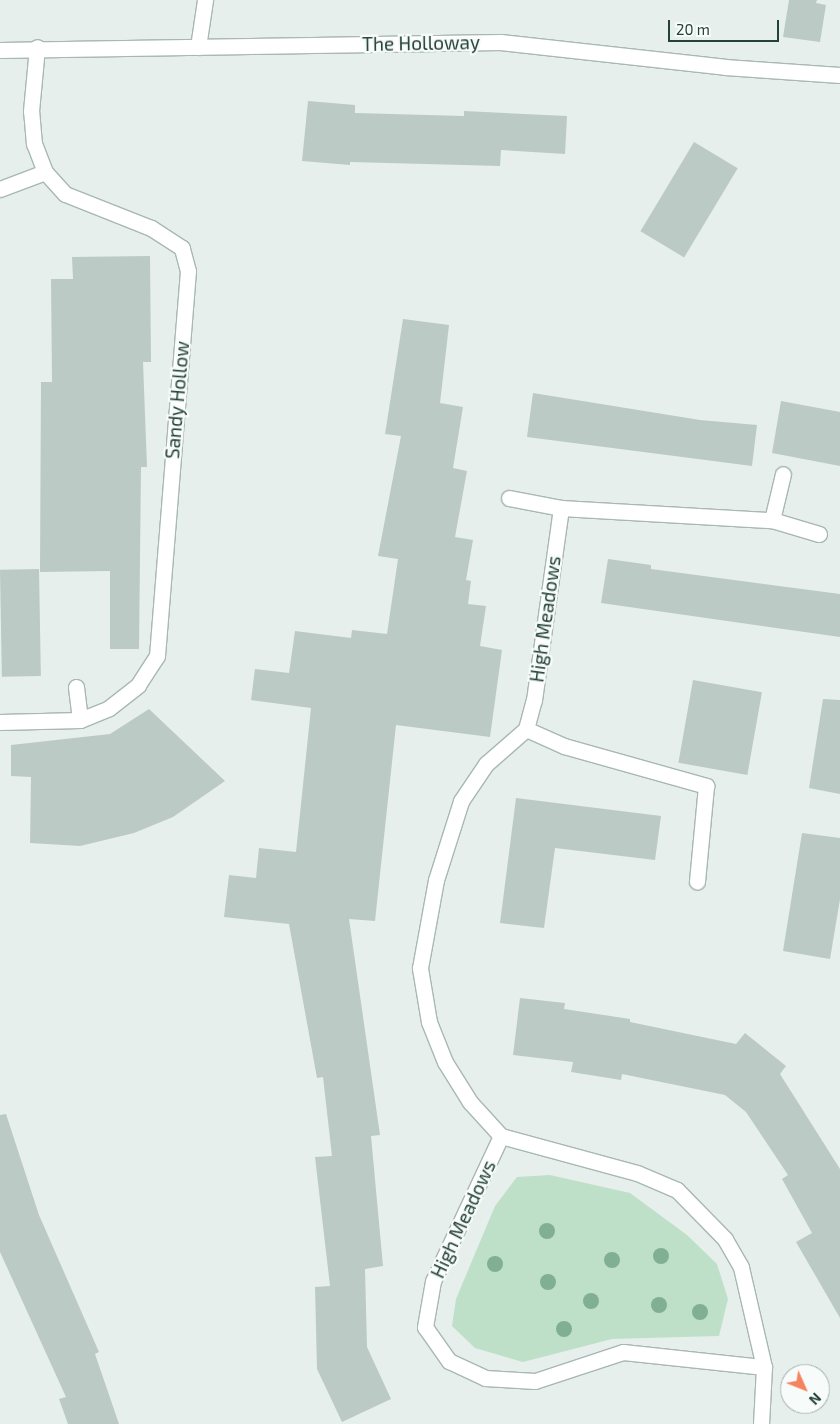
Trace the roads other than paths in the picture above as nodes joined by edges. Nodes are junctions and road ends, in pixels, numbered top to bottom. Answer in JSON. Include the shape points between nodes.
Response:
{"nodes":[{"id":1,"x":205,"y":0,"type":"edge"},
{"id":2,"x":37,"y":47,"type":"junction"},
{"id":3,"x":198,"y":47,"type":"junction"},
{"id":4,"x":0,"y":50,"type":"edge"},
{"id":5,"x":840,"y":74,"type":"edge"},
{"id":6,"x":45,"y":172,"type":"junction"},
{"id":7,"x":0,"y":189,"type":"edge"},
{"id":8,"x":783,"y":474,"type":"dead end"},
{"id":9,"x":509,"y":498,"type":"dead end"},
{"id":10,"x":561,"y":508,"type":"junction"},
{"id":11,"x":772,"y":520,"type":"junction"},
{"id":12,"x":819,"y":534,"type":"dead end"},
{"id":13,"x":76,"y":687,"type":"dead end"},
{"id":14,"x":80,"y":720,"type":"junction"},
{"id":15,"x":0,"y":722,"type":"edge"},
{"id":16,"x":526,"y":729,"type":"junction"},
{"id":17,"x":697,"y":882,"type":"dead end"},
{"id":18,"x":501,"y":1136,"type":"junction"},
{"id":19,"x":764,"y":1367,"type":"junction"},
{"id":20,"x":761,"y":1424,"type":"edge"}],
"edges":[{"from":1,"to":3,"type":"street"},
{"from":2,"to":3,"type":"street","name":"The Holloway"},
{"from":2,"to":4,"type":"street","name":"The Holloway"},
{"from":2,"to":6,"type":"street","name":"Sandy Hollow","via":[[31,111],[34,144]]},
{"from":3,"to":5,"type":"street","name":"The Holloway","via":[[500,42],[725,67]]},
{"from":6,"to":7,"type":"street"},
{"from":6,"to":14,"type":"street","name":"Sandy Hollow","via":[[65,194],[151,228],[182,248],[188,271],[157,656],[138,685],[109,708]]},
{"from":8,"to":11,"type":"street"},
{"from":9,"to":10,"type":"street"},
{"from":10,"to":11,"type":"street"},
{"from":10,"to":16,"type":"street","name":"High Meadows","via":[[534,700]]},
{"from":11,"to":12,"type":"street"},
{"from":13,"to":14,"type":"street"},
{"from":14,"to":15,"type":"street","name":"Sandy Hollow"},
{"from":16,"to":17,"type":"street","via":[[564,746],[706,786]]},
{"from":16,"to":18,"type":"street","name":"High Meadows","via":[[486,764],[461,801],[436,880],[420,968],[429,1022],[445,1062],[470,1102]]},
{"from":18,"to":19,"type":"street","name":"High Meadows","via":[[637,1173],[677,1190],[725,1239],[741,1267]]},
{"from":18,"to":19,"type":"street","name":"High Meadows","via":[[432,1281],[424,1327],[449,1361],[485,1378],[535,1381],[623,1352]]},
{"from":19,"to":20,"type":"street","name":"High Meadows"}]}
